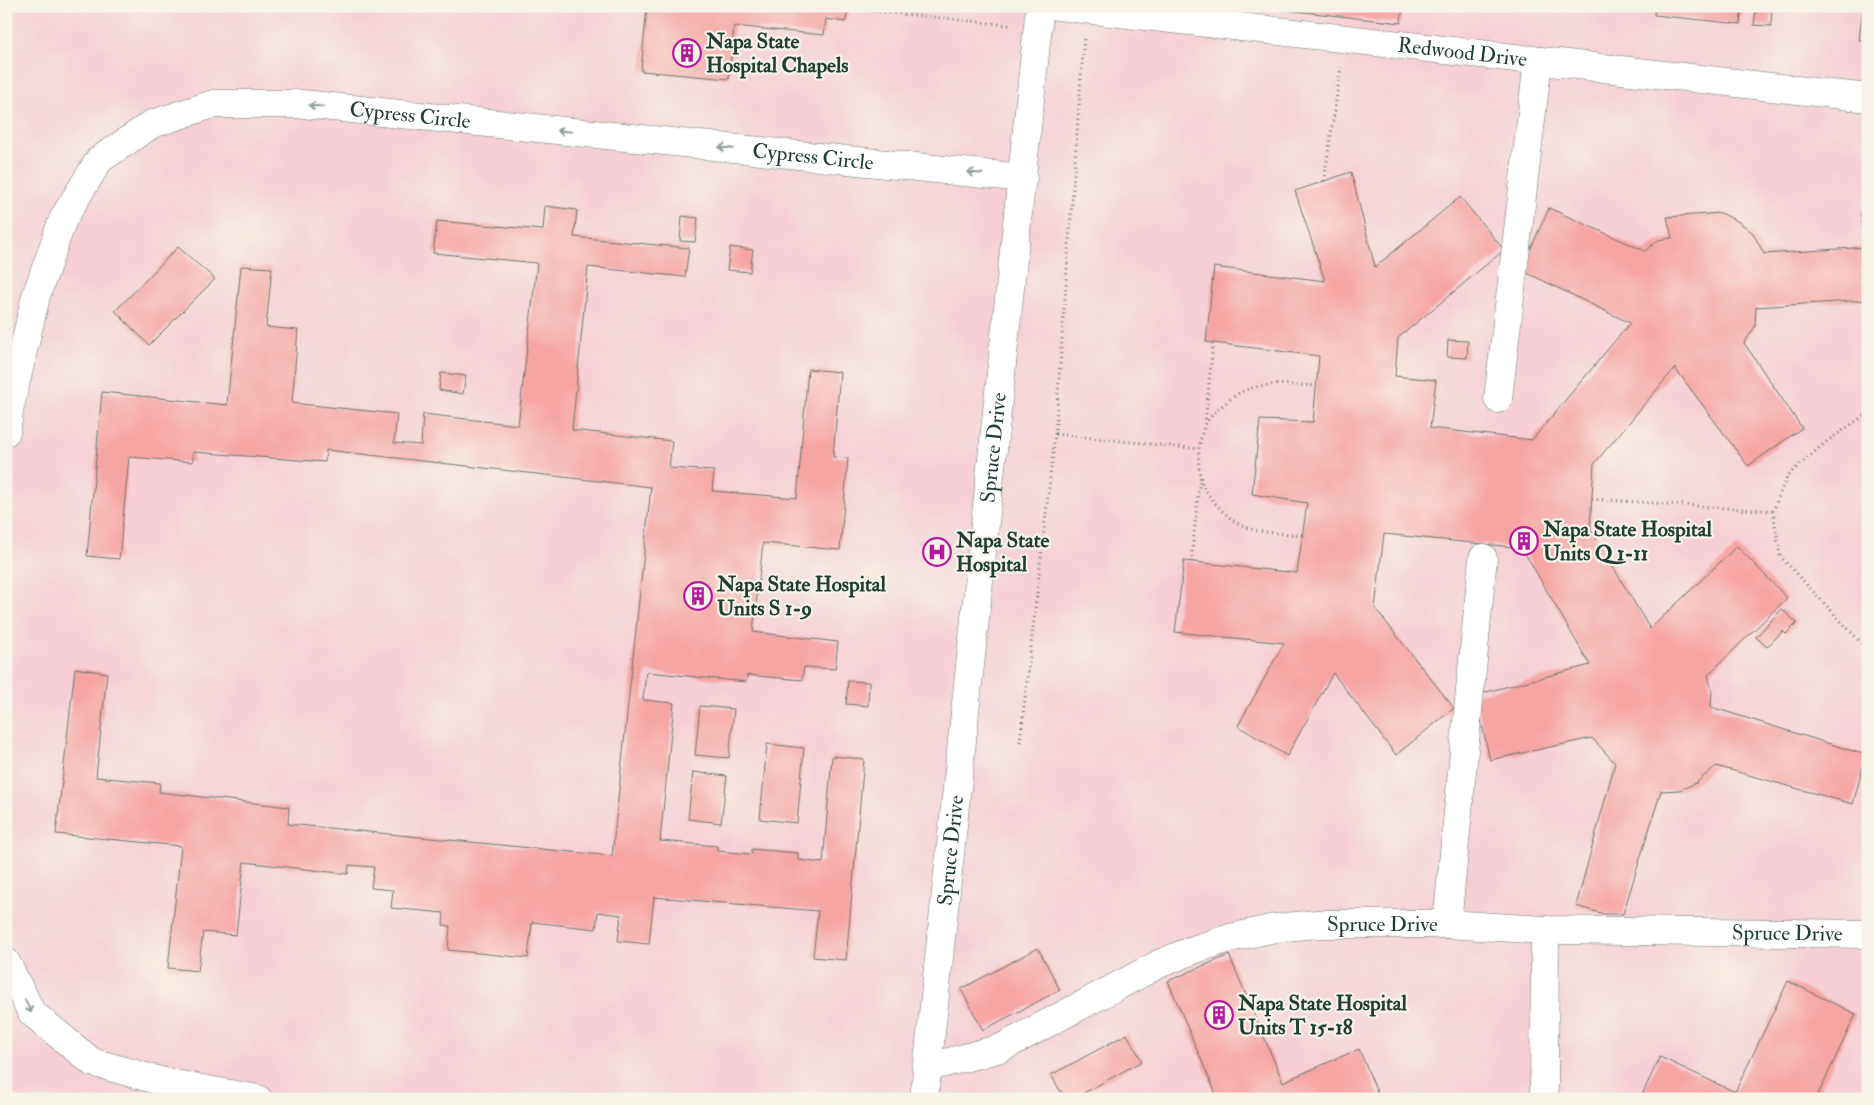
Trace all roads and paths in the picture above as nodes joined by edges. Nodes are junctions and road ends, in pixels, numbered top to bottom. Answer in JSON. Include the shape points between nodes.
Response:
{"nodes":[{"id":1,"x":1057,"y":6,"type":"edge"},
{"id":2,"x":854,"y":9,"type":"dead end"},
{"id":3,"x":1040,"y":17,"type":"edge"},
{"id":4,"x":1085,"y":31,"type":"dead end"},
{"id":5,"x":1538,"y":61,"type":"junction"},
{"id":6,"x":1341,"y":66,"type":"dead end"},
{"id":7,"x":1868,"y":98,"type":"edge"},
{"id":8,"x":1023,"y":178,"type":"junction"},
{"id":9,"x":1324,"y":181,"type":"dead end"},
{"id":10,"x":1213,"y":343,"type":"dead end"},
{"id":11,"x":1316,"y":386,"type":"dead end"},
{"id":12,"x":1498,"y":399,"type":"dead end"},
{"id":13,"x":1868,"y":414,"type":"edge"},
{"id":14,"x":1205,"y":428,"type":"junction"},
{"id":15,"x":6,"y":432,"type":"edge"},
{"id":16,"x":1055,"y":434,"type":"junction"},
{"id":17,"x":1199,"y":449,"type":"junction"},
{"id":18,"x":1201,"y":474,"type":"junction"},
{"id":19,"x":1592,"y":499,"type":"dead end"},
{"id":20,"x":1773,"y":511,"type":"junction"},
{"id":21,"x":1302,"y":535,"type":"dead end"},
{"id":22,"x":1483,"y":558,"type":"dead end"},
{"id":23,"x":1191,"y":562,"type":"dead end"},
{"id":24,"x":1868,"y":650,"type":"edge"},
{"id":25,"x":1020,"y":742,"type":"dead end"},
{"id":26,"x":1447,"y":924,"type":"junction"},
{"id":27,"x":1545,"y":930,"type":"junction"},
{"id":28,"x":1868,"y":934,"type":"edge"},
{"id":29,"x":6,"y":962,"type":"edge"},
{"id":30,"x":926,"y":1068,"type":"junction"},
{"id":31,"x":258,"y":1099,"type":"edge"},
{"id":32,"x":924,"y":1099,"type":"edge"},
{"id":33,"x":1544,"y":1099,"type":"edge"}],
"edges":[{"from":1,"to":5,"type":"street","name":"Redwood Drive"},
{"from":2,"to":3,"type":"path","via":[[997,25]]},
{"from":3,"to":8,"type":"street","name":"Spruce Drive"},
{"from":4,"to":16,"type":"path"},
{"from":5,"to":7,"type":"street","name":"Redwood Drive"},
{"from":5,"to":12,"type":"street"},
{"from":6,"to":9,"type":"path"},
{"from":8,"to":15,"type":"street","name":"Cypress Circle","one_way":true,"via":[[303,104],[213,104],[152,124],[100,160],[63,219],[36,296]]},
{"from":8,"to":30,"type":"street","name":"Spruce Drive"},
{"from":10,"to":14,"type":"path"},
{"from":11,"to":14,"type":"path","via":[[1260,386],[1241,392],[1206,422]]},
{"from":13,"to":20,"type":"path","via":[[1826,442],[1787,476]]},
{"from":14,"to":17,"type":"path"},
{"from":16,"to":17,"type":"path"},
{"from":16,"to":25,"type":"path"},
{"from":17,"to":18,"type":"path"},
{"from":18,"to":21,"type":"path","via":[[1203,486],[1220,508],[1239,524],[1262,531]]},
{"from":18,"to":23,"type":"path"},
{"from":19,"to":20,"type":"path"},
{"from":20,"to":24,"type":"path","via":[[1780,556]]},
{"from":22,"to":26,"type":"street"},
{"from":26,"to":27,"type":"street","name":"Spruce Drive"},
{"from":26,"to":30,"type":"street","name":"Spruce Drive","via":[[1317,924],[1275,928],[1230,938],[1159,964],[1001,1048]]},
{"from":27,"to":28,"type":"street","name":"Spruce Drive"},
{"from":27,"to":33,"type":"street"},
{"from":29,"to":31,"type":"street","one_way":true,"via":[[32,1013],[92,1062],[164,1082]]},
{"from":30,"to":32,"type":"street","name":"Spruce Drive"}]}
